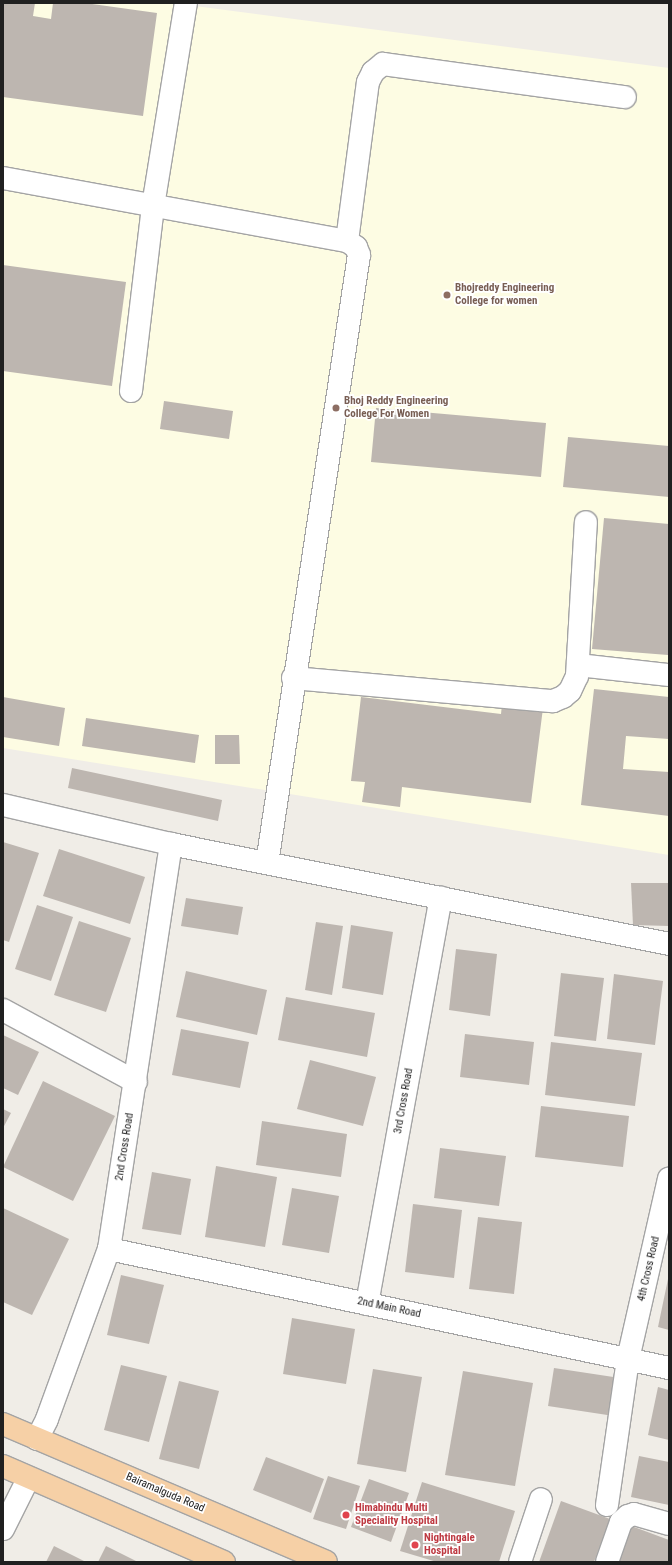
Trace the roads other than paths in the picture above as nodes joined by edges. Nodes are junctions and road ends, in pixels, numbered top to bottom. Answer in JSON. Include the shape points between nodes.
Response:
{"nodes":[{"id":1,"x":186,"y":3,"type":"edge"},
{"id":2,"x":625,"y":97,"type":"dead end"},
{"id":3,"x":3,"y":178,"type":"edge"},
{"id":4,"x":153,"y":206,"type":"junction"},
{"id":5,"x":347,"y":241,"type":"junction"},
{"id":6,"x":131,"y":391,"type":"dead end"},
{"id":7,"x":586,"y":522,"type":"dead end"},
{"id":8,"x":578,"y":665,"type":"junction"},
{"id":9,"x":669,"y":675,"type":"edge"},
{"id":10,"x":293,"y":678,"type":"junction"},
{"id":11,"x":3,"y":805,"type":"edge"},
{"id":12,"x":171,"y":844,"type":"junction"},
{"id":13,"x":267,"y":863,"type":"junction"},
{"id":14,"x":441,"y":898,"type":"junction"},
{"id":15,"x":669,"y":944,"type":"edge"},
{"id":16,"x":3,"y":1010,"type":"edge"},
{"id":17,"x":136,"y":1082,"type":"junction"},
{"id":18,"x":669,"y":1178,"type":"edge"},
{"id":19,"x":109,"y":1249,"type":"junction"},
{"id":20,"x":368,"y":1304,"type":"junction"},
{"id":21,"x":628,"y":1359,"type":"junction"},
{"id":22,"x":669,"y":1368,"type":"edge"},
{"id":23,"x":3,"y":1424,"type":"edge"},
{"id":24,"x":37,"y":1439,"type":"junction"},
{"id":25,"x":3,"y":1466,"type":"edge"},
{"id":26,"x":28,"y":1479,"type":"junction"},
{"id":27,"x":541,"y":1499,"type":"dead end"},
{"id":28,"x":607,"y":1505,"type":"dead end"},
{"id":29,"x":669,"y":1524,"type":"edge"},
{"id":30,"x":3,"y":1529,"type":"edge"},
{"id":31,"x":224,"y":1562,"type":"edge"},
{"id":32,"x":326,"y":1562,"type":"edge"},
{"id":33,"x":520,"y":1562,"type":"edge"},
{"id":34,"x":607,"y":1562,"type":"edge"}],
"edges":[{"from":1,"to":4,"type":"street"},
{"from":2,"to":5,"type":"street","via":[[384,64],[377,67],[368,82]]},
{"from":3,"to":4,"type":"street"},
{"from":4,"to":5,"type":"street"},
{"from":4,"to":6,"type":"street"},
{"from":5,"to":10,"type":"street","via":[[356,247],[359,255]]},
{"from":7,"to":8,"type":"street"},
{"from":8,"to":9,"type":"street"},
{"from":8,"to":10,"type":"street","via":[[577,676],[570,691],[563,698],[553,700]]},
{"from":10,"to":13,"type":"street"},
{"from":11,"to":12,"type":"street"},
{"from":12,"to":13,"type":"street"},
{"from":12,"to":17,"type":"street","name":"2nd Cross Road"},
{"from":13,"to":14,"type":"street"},
{"from":14,"to":15,"type":"street"},
{"from":14,"to":20,"type":"street","name":"3rd Cross Road"},
{"from":16,"to":17,"type":"street"},
{"from":17,"to":19,"type":"street","name":"2nd Cross Road"},
{"from":18,"to":21,"type":"street","name":"4th Cross Road"},
{"from":19,"to":20,"type":"street","name":"2nd Main Road"},
{"from":19,"to":24,"type":"street","name":"2nd Cross Road","via":[[47,1419]]},
{"from":20,"to":21,"type":"street","name":"2nd Main Road"},
{"from":21,"to":22,"type":"street","name":"2nd Main Road"},
{"from":21,"to":28,"type":"street","name":"4th Cross Road"},
{"from":23,"to":24,"type":"main road","name":"Bairamalguda Road"},
{"from":24,"to":32,"type":"main road","name":"Bairamalguda Road"},
{"from":25,"to":26,"type":"main road"},
{"from":26,"to":30,"type":"street"},
{"from":26,"to":31,"type":"main road"},
{"from":27,"to":33,"type":"street"},
{"from":29,"to":34,"type":"street","via":[[634,1514],[628,1516],[621,1522]]}]}
